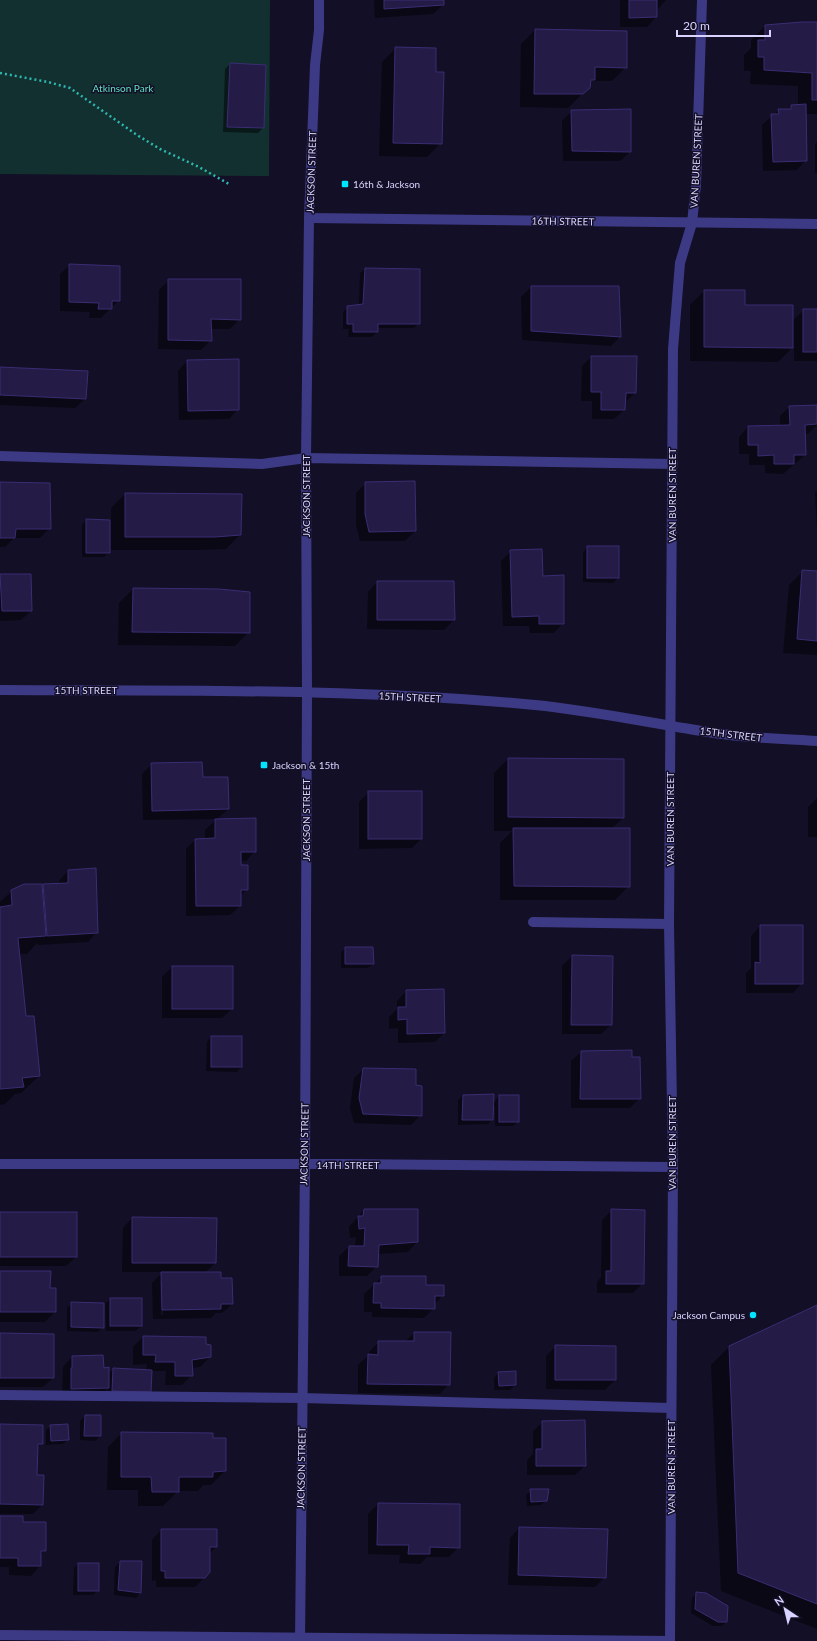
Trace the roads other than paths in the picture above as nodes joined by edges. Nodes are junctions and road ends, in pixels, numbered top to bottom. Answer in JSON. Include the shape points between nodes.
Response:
{"nodes":[{"id":1,"x":319,"y":0,"type":"edge"},
{"id":2,"x":702,"y":0,"type":"edge"},
{"id":3,"x":309,"y":218,"type":"junction"},
{"id":4,"x":692,"y":223,"type":"junction"},
{"id":5,"x":817,"y":224,"type":"edge"},
{"id":6,"x":0,"y":456,"type":"edge"},
{"id":7,"x":306,"y":458,"type":"junction"},
{"id":8,"x":673,"y":464,"type":"junction"},
{"id":9,"x":0,"y":690,"type":"edge"},
{"id":10,"x":307,"y":693,"type":"junction"},
{"id":11,"x":671,"y":725,"type":"junction"},
{"id":12,"x":817,"y":741,"type":"edge"},
{"id":13,"x":533,"y":922,"type":"dead end"},
{"id":14,"x":670,"y":924,"type":"junction"},
{"id":15,"x":0,"y":1164,"type":"edge"},
{"id":16,"x":305,"y":1164,"type":"junction"},
{"id":17,"x":673,"y":1167,"type":"junction"},
{"id":18,"x":0,"y":1395,"type":"edge"},
{"id":19,"x":302,"y":1398,"type":"junction"},
{"id":20,"x":672,"y":1408,"type":"junction"},
{"id":21,"x":0,"y":1635,"type":"edge"},
{"id":22,"x":300,"y":1640,"type":"edge"},
{"id":23,"x":670,"y":1641,"type":"edge"}],
"edges":[{"from":1,"to":3,"type":"street","name":"JACKSON STREET"},
{"from":2,"to":4,"type":"street","name":"VAN BUREN STREET","via":[[696,184]]},
{"from":3,"to":4,"type":"street","name":"16TH STREET"},
{"from":3,"to":7,"type":"street","name":"JACKSON STREET"},
{"from":4,"to":5,"type":"street","name":"16TH STREET"},
{"from":4,"to":8,"type":"street","name":"VAN BUREN STREET","via":[[680,263],[673,348]]},
{"from":6,"to":7,"type":"street","via":[[262,464]]},
{"from":7,"to":8,"type":"street"},
{"from":7,"to":10,"type":"street","name":"JACKSON STREET"},
{"from":8,"to":11,"type":"street","name":"VAN BUREN STREET"},
{"from":9,"to":10,"type":"street","name":"15TH STREET"},
{"from":10,"to":11,"type":"street","name":"15TH STREET","via":[[396,696],[536,706]]},
{"from":10,"to":16,"type":"street","name":"JACKSON STREET"},
{"from":11,"to":12,"type":"street","name":"15TH STREET","via":[[723,734]]},
{"from":11,"to":14,"type":"street","name":"VAN BUREN STREET"},
{"from":13,"to":14,"type":"street"},
{"from":14,"to":17,"type":"street","name":"VAN BUREN STREET"},
{"from":15,"to":16,"type":"street","name":"14TH STREET"},
{"from":16,"to":17,"type":"street","name":"14TH STREET"},
{"from":16,"to":19,"type":"street","name":"JACKSON STREET"},
{"from":17,"to":20,"type":"street","name":"VAN BUREN STREET"},
{"from":18,"to":19,"type":"street"},
{"from":19,"to":20,"type":"street"},
{"from":19,"to":22,"type":"street","name":"JACKSON STREET"},
{"from":20,"to":23,"type":"street","name":"VAN BUREN STREET"},
{"from":21,"to":22,"type":"street"},
{"from":22,"to":23,"type":"street"}]}
